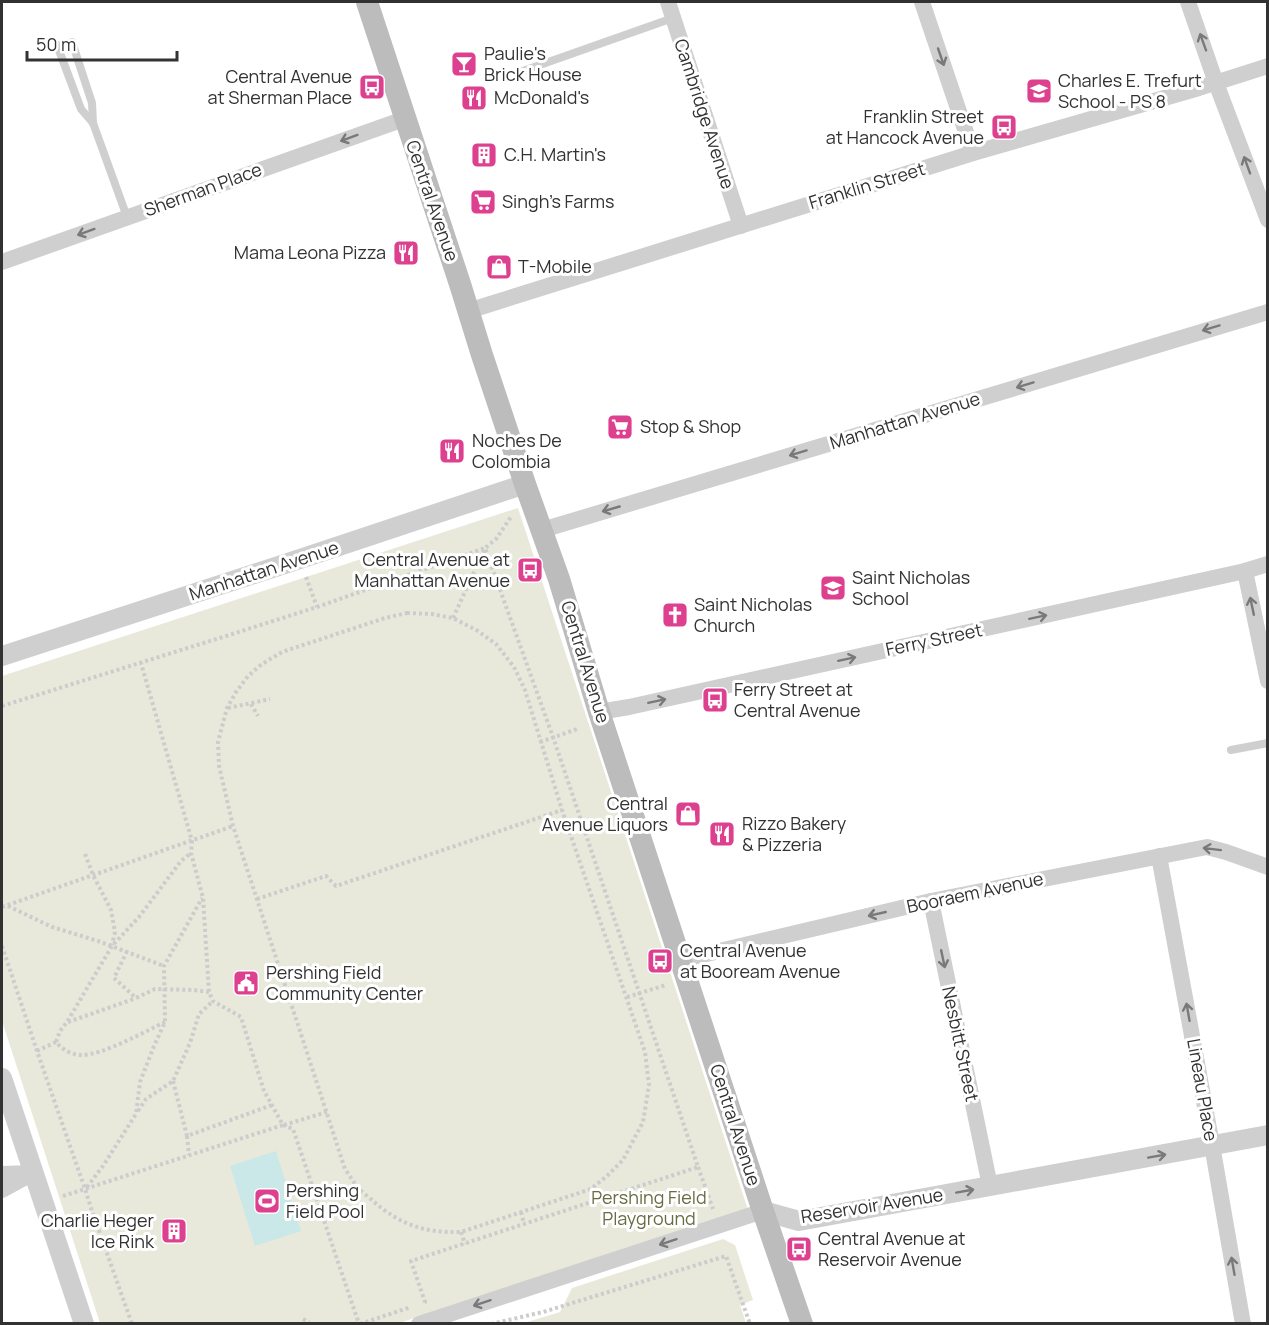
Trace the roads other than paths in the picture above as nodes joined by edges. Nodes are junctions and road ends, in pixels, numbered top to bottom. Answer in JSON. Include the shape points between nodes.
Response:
{"nodes":[{"id":1,"x":367,"y":2,"type":"edge"},
{"id":2,"x":668,"y":2,"type":"edge"},
{"id":3,"x":922,"y":2,"type":"edge"},
{"id":4,"x":1188,"y":2,"type":"edge"},
{"id":5,"x":673,"y":18,"type":"junction"},
{"id":6,"x":72,"y":42,"type":"dead end"},
{"id":7,"x":57,"y":45,"type":"dead end"},
{"id":8,"x":1268,"y":66,"type":"edge"},
{"id":9,"x":520,"y":72,"type":"dead end"},
{"id":10,"x":1216,"y":83,"type":"junction"},
{"id":11,"x":404,"y":119,"type":"junction"},
{"id":12,"x":93,"y":123,"type":"junction"},
{"id":13,"x":973,"y":153,"type":"junction"},
{"id":14,"x":127,"y":217,"type":"junction"},
{"id":15,"x":1268,"y":220,"type":"edge"},
{"id":16,"x":741,"y":226,"type":"junction"},
{"id":17,"x":2,"y":262,"type":"edge"},
{"id":18,"x":468,"y":311,"type":"junction"},
{"id":19,"x":1268,"y":312,"type":"edge"},
{"id":20,"x":525,"y":484,"type":"junction"},
{"id":21,"x":542,"y":530,"type":"junction"},
{"id":22,"x":1268,"y":564,"type":"edge"},
{"id":23,"x":1245,"y":571,"type":"junction"},
{"id":24,"x":2,"y":656,"type":"edge"},
{"id":25,"x":1266,"y":662,"type":"edge"},
{"id":26,"x":1268,"y":681,"type":"edge"},
{"id":27,"x":599,"y":712,"type":"junction"},
{"id":28,"x":1268,"y":743,"type":"edge"},
{"id":29,"x":1231,"y":750,"type":"dead end"},
{"id":30,"x":1159,"y":856,"type":"junction"},
{"id":31,"x":1268,"y":867,"type":"edge"},
{"id":32,"x":931,"y":902,"type":"junction"},
{"id":33,"x":681,"y":960,"type":"junction"},
{"id":34,"x":2,"y":1078,"type":"edge"},
{"id":35,"x":1268,"y":1135,"type":"edge"},
{"id":36,"x":1212,"y":1145,"type":"junction"},
{"id":37,"x":33,"y":1173,"type":"junction"},
{"id":38,"x":2,"y":1174,"type":"edge"},
{"id":39,"x":990,"y":1186,"type":"junction"},
{"id":40,"x":2,"y":1190,"type":"edge"},
{"id":41,"x":764,"y":1211,"type":"junction"},
{"id":42,"x":84,"y":1323,"type":"edge"},
{"id":43,"x":418,"y":1323,"type":"edge"},
{"id":44,"x":802,"y":1323,"type":"edge"},
{"id":45,"x":1243,"y":1323,"type":"edge"}],
"edges":[{"from":1,"to":11,"type":"main road","name":"Central Avenue"},
{"from":2,"to":5,"type":"street","name":"Cambridge Avenue"},
{"from":3,"to":13,"type":"street","one_way":true},
{"from":10,"to":4,"type":"street","one_way":true},
{"from":5,"to":9,"type":"lane"},
{"from":5,"to":16,"type":"street","name":"Cambridge Avenue"},
{"from":6,"to":12,"type":"lane","via":[[92,103]]},
{"from":7,"to":12,"type":"lane","via":[[81,109]]},
{"from":8,"to":10,"type":"street","name":"Franklin Street"},
{"from":10,"to":13,"type":"street","name":"Franklin Street"},
{"from":15,"to":10,"type":"street","one_way":true},
{"from":11,"to":14,"type":"street","name":"Sherman Place","one_way":true},
{"from":11,"to":18,"type":"main road","name":"Central Avenue"},
{"from":12,"to":14,"type":"lane"},
{"from":13,"to":16,"type":"street","name":"Franklin Street"},
{"from":14,"to":17,"type":"street","name":"Sherman Place","one_way":true},
{"from":16,"to":18,"type":"street","name":"Franklin Street"},
{"from":18,"to":20,"type":"main road","name":"Central Avenue"},
{"from":19,"to":21,"type":"street","name":"Manhattan Avenue","one_way":true},
{"from":20,"to":21,"type":"main road","name":"Central Avenue"},
{"from":20,"to":24,"type":"street","name":"Manhattan Avenue"},
{"from":21,"to":27,"type":"main road","name":"Central Avenue"},
{"from":22,"to":23,"type":"street","name":"Ferry Street"},
{"from":25,"to":23,"type":"street","one_way":true},
{"from":27,"to":23,"type":"street","name":"Ferry Street","one_way":true},
{"from":25,"to":26,"type":"street"},
{"from":27,"to":33,"type":"main road","name":"Central Avenue"},
{"from":28,"to":29,"type":"lane"},
{"from":31,"to":30,"type":"street","name":"Booraem Avenue","one_way":true,"via":[[1207,847]]},
{"from":30,"to":32,"type":"street","name":"Booraem Avenue"},
{"from":36,"to":30,"type":"street","name":"Lineau Place","one_way":true},
{"from":32,"to":33,"type":"street","name":"Booraem Avenue","one_way":true},
{"from":32,"to":39,"type":"street","name":"Nesbitt Street","one_way":true},
{"from":33,"to":41,"type":"main road","name":"Central Avenue"},
{"from":34,"to":37,"type":"street"},
{"from":35,"to":36,"type":"street","name":"Reservoir Avenue"},
{"from":39,"to":36,"type":"street","name":"Reservoir Avenue","one_way":true},
{"from":45,"to":36,"type":"street","name":"Lineau Place","one_way":true},
{"from":37,"to":38,"type":"street"},
{"from":37,"to":40,"type":"street"},
{"from":37,"to":42,"type":"street"},
{"from":41,"to":39,"type":"street","name":"Reservoir Avenue","one_way":true,"via":[[800,1221]]},
{"from":41,"to":43,"type":"street","one_way":true},
{"from":41,"to":44,"type":"main road","name":"Central Avenue"}]}
